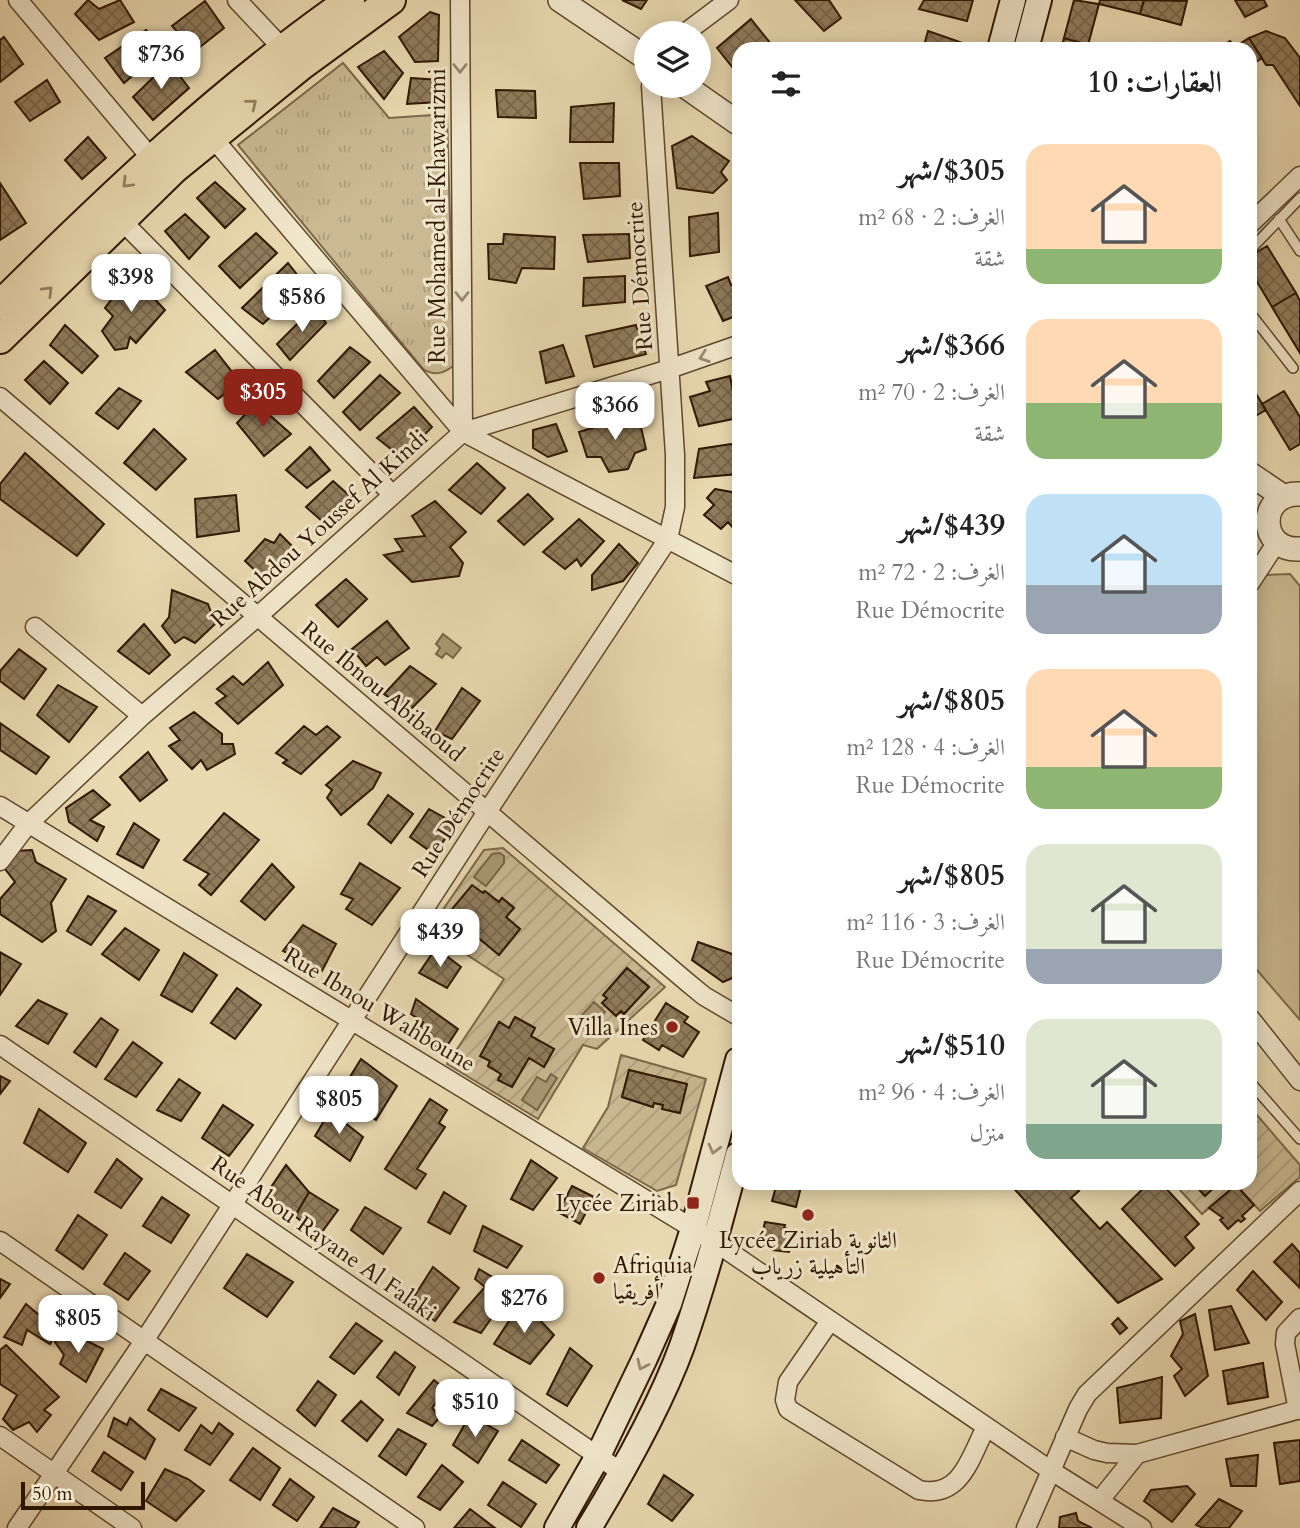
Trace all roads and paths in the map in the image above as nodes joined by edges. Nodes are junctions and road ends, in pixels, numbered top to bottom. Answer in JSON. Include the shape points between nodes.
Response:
{"nodes":[{"id":1,"x":18,"y":0,"type":"edge"},
{"id":2,"x":237,"y":0,"type":"edge"},
{"id":3,"x":350,"y":0,"type":"edge"},
{"id":4,"x":391,"y":0,"type":"edge"},
{"id":5,"x":460,"y":0,"type":"edge"},
{"id":6,"x":560,"y":0,"type":"edge"},
{"id":7,"x":729,"y":0,"type":"edge"},
{"id":8,"x":1013,"y":0,"type":"edge"},
{"id":9,"x":1039,"y":0,"type":"edge"},
{"id":10,"x":701,"y":21,"type":"edge"},
{"id":11,"x":1002,"y":42,"type":"edge"},
{"id":12,"x":1028,"y":42,"type":"edge"},
{"id":13,"x":282,"y":48,"type":"junction"},
{"id":14,"x":634,"y":50,"type":"edge"},
{"id":15,"x":652,"y":98,"type":"edge"},
{"id":16,"x":702,"y":98,"type":"edge"},
{"id":17,"x":732,"y":119,"type":"edge"},
{"id":18,"x":212,"y":137,"type":"junction"},
{"id":19,"x":151,"y":158,"type":"junction"},
{"id":20,"x":1300,"y":176,"type":"edge"},
{"id":21,"x":1300,"y":198,"type":"edge"},
{"id":22,"x":1257,"y":217,"type":"edge"},
{"id":23,"x":1279,"y":219,"type":"junction"},
{"id":24,"x":121,"y":220,"type":"junction"},
{"id":25,"x":1257,"y":243,"type":"edge"},
{"id":26,"x":1300,"y":251,"type":"edge"},
{"id":27,"x":1,"y":301,"type":"edge"},
{"id":28,"x":1257,"y":322,"type":"edge"},
{"id":29,"x":0,"y":340,"type":"edge"},
{"id":30,"x":732,"y":347,"type":"edge"},
{"id":31,"x":1293,"y":368,"type":"dead end"},
{"id":32,"x":669,"y":369,"type":"junction"},
{"id":33,"x":0,"y":397,"type":"edge"},
{"id":34,"x":463,"y":432,"type":"junction"},
{"id":35,"x":1257,"y":478,"type":"edge"},
{"id":36,"x":392,"y":494,"type":"junction"},
{"id":37,"x":1292,"y":495,"type":"edge"},
{"id":38,"x":1257,"y":512,"type":"edge"},
{"id":39,"x":668,"y":539,"type":"junction"},
{"id":40,"x":1287,"y":544,"type":"edge"},
{"id":41,"x":732,"y":573,"type":"edge"},
{"id":42,"x":1257,"y":576,"type":"edge"},
{"id":43,"x":257,"y":617,"type":"junction"},
{"id":44,"x":35,"y":627,"type":"dead end"},
{"id":45,"x":142,"y":716,"type":"junction"},
{"id":46,"x":0,"y":806,"type":"edge"},
{"id":47,"x":487,"y":812,"type":"junction"},
{"id":48,"x":29,"y":824,"type":"junction"},
{"id":49,"x":0,"y":861,"type":"edge"},
{"id":50,"x":732,"y":1012,"type":"edge"},
{"id":51,"x":352,"y":1020,"type":"junction"},
{"id":52,"x":1257,"y":1027,"type":"edge"},
{"id":53,"x":0,"y":1045,"type":"edge"},
{"id":54,"x":1300,"y":1081,"type":"edge"},
{"id":55,"x":732,"y":1083,"type":"edge"},
{"id":56,"x":1257,"y":1090,"type":"edge"},
{"id":57,"x":1300,"y":1139,"type":"edge"},
{"id":58,"x":733,"y":1190,"type":"edge"},
{"id":59,"x":1300,"y":1191,"type":"edge"},
{"id":60,"x":232,"y":1204,"type":"junction"},
{"id":61,"x":693,"y":1229,"type":"junction"},
{"id":62,"x":0,"y":1241,"type":"edge"},
{"id":63,"x":724,"y":1248,"type":"junction"},
{"id":64,"x":1300,"y":1318,"type":"edge"},
{"id":65,"x":830,"y":1321,"type":"junction"},
{"id":66,"x":144,"y":1341,"type":"junction"},
{"id":67,"x":1299,"y":1410,"type":"edge"},
{"id":68,"x":986,"y":1427,"type":"junction"},
{"id":69,"x":0,"y":1436,"type":"edge"},
{"id":70,"x":1065,"y":1437,"type":"junction"},
{"id":71,"x":1137,"y":1454,"type":"junction"},
{"id":72,"x":598,"y":1456,"type":"junction"},
{"id":73,"x":1050,"y":1470,"type":"junction"},
{"id":74,"x":621,"y":1472,"type":"junction"},
{"id":75,"x":53,"y":1473,"type":"junction"},
{"id":76,"x":1100,"y":1500,"type":"junction"},
{"id":77,"x":17,"y":1528,"type":"edge"},
{"id":78,"x":132,"y":1528,"type":"edge"},
{"id":79,"x":415,"y":1528,"type":"edge"},
{"id":80,"x":557,"y":1528,"type":"edge"},
{"id":81,"x":589,"y":1528,"type":"edge"},
{"id":82,"x":1026,"y":1528,"type":"edge"},
{"id":83,"x":1142,"y":1528,"type":"edge"}],
"edges":[{"from":1,"to":19,"type":"street"},
{"from":2,"to":13,"type":"street"},
{"from":3,"to":13,"type":"main road"},
{"from":18,"to":4,"type":"main road","one_way":true},
{"from":5,"to":34,"type":"street","name":"Rue Mohamed al-Khawarizmi","one_way":true},
{"from":6,"to":14,"type":"street"},
{"from":7,"to":10,"type":"street"},
{"from":8,"to":11,"type":"main road"},
{"from":9,"to":12,"type":"main road"},
{"from":13,"to":19,"type":"main road"},
{"from":15,"to":32,"type":"street","name":"Rue Démocrite"},
{"from":16,"to":17,"type":"street"},
{"from":18,"to":24,"type":"main road"},
{"from":18,"to":34,"type":"street"},
{"from":19,"to":27,"type":"main road","one_way":true},
{"from":20,"to":22,"type":"street"},
{"from":21,"to":23,"type":"lane"},
{"from":23,"to":25,"type":"lane"},
{"from":23,"to":26,"type":"lane"},
{"from":29,"to":24,"type":"main road","one_way":true},
{"from":24,"to":36,"type":"street"},
{"from":28,"to":31,"type":"lane"},
{"from":30,"to":32,"type":"street","name":"Rue Abdou Youssef Al Kindi","one_way":true},
{"from":32,"to":34,"type":"street","name":"Rue Abdou Youssef Al Kindi"},
{"from":32,"to":39,"type":"street","name":"Rue Démocrite","via":[[676,485]]},
{"from":33,"to":43,"type":"street","name":"Rue Ibnou Abibaoud"},
{"from":34,"to":36,"type":"street","name":"Rue Abdou Youssef Al Kindi"},
{"from":34,"to":39,"type":"street"},
{"from":35,"to":37,"type":"street"},
{"from":36,"to":43,"type":"street","name":"Rue Abdou Youssef Al Kindi"},
{"from":37,"to":40,"type":"street","via":[[1272,508]]},
{"from":38,"to":40,"type":"street"},
{"from":39,"to":41,"type":"street"},
{"from":39,"to":47,"type":"street","name":"Rue Démocrite"},
{"from":40,"to":42,"type":"street"},
{"from":43,"to":45,"type":"street","name":"Rue Abdou Youssef Al Kindi"},
{"from":43,"to":47,"type":"street","name":"Rue Ibnou Abibaoud"},
{"from":44,"to":45,"type":"street"},
{"from":45,"to":48,"type":"street","name":"Rue Abdou Youssef Al Kindi"},
{"from":46,"to":48,"type":"street","name":"Rue Ibnou Wahboune"},
{"from":47,"to":50,"type":"street","name":"Rue Ibnou Abibaoud","via":[[696,989]]},
{"from":47,"to":51,"type":"street","name":"Rue Démocrite"},
{"from":48,"to":49,"type":"street","name":"Rue Abdou Youssef Al Kindi"},
{"from":48,"to":51,"type":"street","name":"Rue Ibnou Wahboune"},
{"from":51,"to":60,"type":"street","name":"Rue Démocrite"},
{"from":51,"to":61,"type":"street","name":"Rue Ibnou Wahboune"},
{"from":52,"to":54,"type":"street"},
{"from":53,"to":60,"type":"street","name":"Rue Abou Rayane Al Falaki"},
{"from":55,"to":61,"type":"main road","one_way":true},
{"from":56,"to":57,"type":"lane"},
{"from":58,"to":63,"type":"main road"},
{"from":59,"to":70,"type":"street","via":[[1098,1382]]},
{"from":60,"to":66,"type":"street","name":"Rue Démocrite"},
{"from":60,"to":72,"type":"street","name":"Rue Abou Rayane Al Falaki"},
{"from":61,"to":63,"type":"street","name":"Rue Ibnou Wahboune"},
{"from":61,"to":72,"type":"main road","one_way":true,"via":[[669,1304]]},
{"from":62,"to":66,"type":"street"},
{"from":63,"to":65,"type":"street","name":"Rue Ibnou Wahboune"},
{"from":63,"to":74,"type":"main road"},
{"from":64,"to":67,"type":"street","via":[[1286,1333],[1285,1344]]},
{"from":65,"to":68,"type":"street","name":"Rue Ibnou Wahboune"},
{"from":65,"to":68,"type":"street","via":[[788,1382],[788,1409],[919,1490],[930,1492],[942,1491],[960,1479]]},
{"from":66,"to":75,"type":"street","name":"Rue Démocrite"},
{"from":66,"to":79,"type":"street"},
{"from":67,"to":71,"type":"street"},
{"from":68,"to":73,"type":"street","name":"Rue Ibnou Wahboune"},
{"from":69,"to":75,"type":"street"},
{"from":70,"to":71,"type":"street","via":[[1094,1450]]},
{"from":70,"to":73,"type":"street"},
{"from":71,"to":76,"type":"street"},
{"from":72,"to":74,"type":"street","name":"Rue Abou Rayane Al Falaki"},
{"from":72,"to":80,"type":"main road"},
{"from":73,"to":76,"type":"street","name":"Rue Ibnou Wahboune"},
{"from":73,"to":82,"type":"street"},
{"from":74,"to":81,"type":"main road"},
{"from":75,"to":77,"type":"street","name":"Rue Démocrite"},
{"from":75,"to":78,"type":"street"},
{"from":76,"to":83,"type":"street","name":"Rue Ibnou Wahboune"}]}
